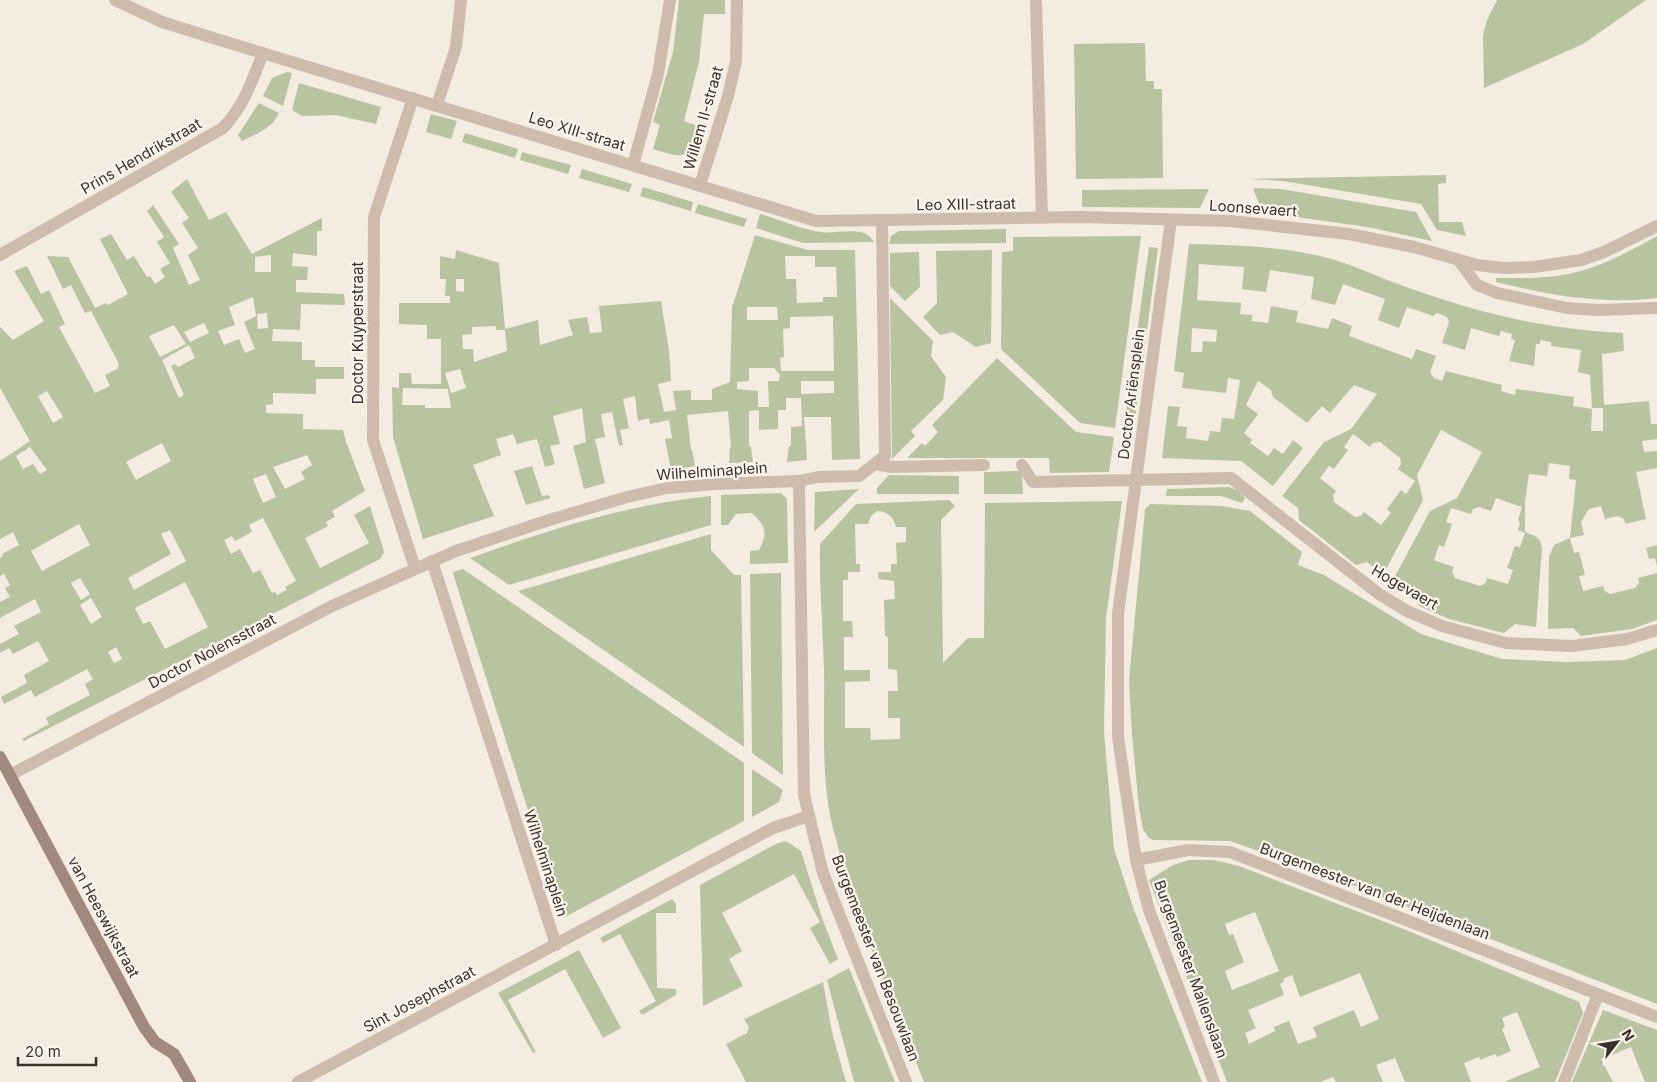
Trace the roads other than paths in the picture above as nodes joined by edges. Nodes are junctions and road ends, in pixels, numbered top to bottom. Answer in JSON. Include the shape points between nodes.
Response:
{"nodes":[{"id":1,"x":114,"y":0,"type":"edge"},
{"id":2,"x":461,"y":0,"type":"edge"},
{"id":3,"x":670,"y":0,"type":"edge"},
{"id":4,"x":738,"y":0,"type":"edge"},
{"id":5,"x":1036,"y":0,"type":"edge"},
{"id":6,"x":262,"y":53,"type":"junction"},
{"id":7,"x":413,"y":98,"type":"junction"},
{"id":8,"x":438,"y":105,"type":"junction"},
{"id":9,"x":633,"y":165,"type":"junction"},
{"id":10,"x":700,"y":185,"type":"junction"},
{"id":11,"x":1042,"y":218,"type":"junction"},
{"id":12,"x":1171,"y":220,"type":"junction"},
{"id":13,"x":882,"y":222,"type":"junction"},
{"id":14,"x":1657,"y":226,"type":"edge"},
{"id":15,"x":0,"y":255,"type":"edge"},
{"id":16,"x":1459,"y":261,"type":"junction"},
{"id":17,"x":1657,"y":308,"type":"edge"},
{"id":18,"x":875,"y":464,"type":"junction"},
{"id":19,"x":984,"y":465,"type":"dead end"},
{"id":20,"x":1022,"y":465,"type":"dead end"},
{"id":21,"x":1136,"y":480,"type":"junction"},
{"id":22,"x":799,"y":481,"type":"junction"},
{"id":23,"x":432,"y":561,"type":"junction"},
{"id":24,"x":415,"y":568,"type":"junction"},
{"id":25,"x":1657,"y":630,"type":"edge"},
{"id":26,"x":0,"y":757,"type":"edge"},
{"id":27,"x":10,"y":775,"type":"junction"},
{"id":28,"x":810,"y":816,"type":"junction"},
{"id":29,"x":1136,"y":860,"type":"junction"},
{"id":30,"x":556,"y":945,"type":"junction"},
{"id":31,"x":1598,"y":994,"type":"junction"},
{"id":32,"x":1657,"y":1017,"type":"edge"},
{"id":33,"x":190,"y":1082,"type":"edge"},
{"id":34,"x":298,"y":1082,"type":"edge"},
{"id":35,"x":906,"y":1082,"type":"edge"},
{"id":36,"x":1214,"y":1082,"type":"edge"},
{"id":37,"x":1564,"y":1082,"type":"edge"}],
"edges":[{"from":1,"to":6,"type":"street","name":"Leo XIII-straat","via":[[162,22]]},
{"from":2,"to":8,"type":"street","via":[[456,47]]},
{"from":3,"to":9,"type":"street","via":[[658,74]]},
{"from":4,"to":10,"type":"street","name":"Willem II-straat","via":[[736,61]]},
{"from":5,"to":11,"type":"street"},
{"from":6,"to":7,"type":"street","name":"Leo XIII-straat"},
{"from":6,"to":15,"type":"street","name":"Prins Hendrikstraat","via":[[248,92],[237,113],[223,128]]},
{"from":7,"to":8,"type":"street","name":"Leo XIII-straat"},
{"from":7,"to":24,"type":"street","name":"Doctor Kuyperstraat","via":[[374,217],[373,440]]},
{"from":8,"to":9,"type":"street","name":"Leo XIII-straat"},
{"from":9,"to":10,"type":"street","name":"Leo XIII-straat"},
{"from":10,"to":13,"type":"street","name":"Leo XIII-straat","via":[[816,221]]},
{"from":11,"to":12,"type":"street","name":"Loonsevaert"},
{"from":11,"to":13,"type":"street","name":"Leo XIII-straat"},
{"from":12,"to":16,"type":"street","name":"Loonsevaert","via":[[1230,221],[1332,232],[1414,247]]},
{"from":12,"to":21,"type":"street","name":"Doctor Ariënsplein"},
{"from":13,"to":18,"type":"street","via":[[885,456]]},
{"from":14,"to":16,"type":"street","name":"Loonsevaert","via":[[1580,260],[1534,268],[1503,268]]},
{"from":16,"to":17,"type":"street","via":[[1477,285],[1497,293],[1567,308]]},
{"from":18,"to":19,"type":"street","via":[[892,467]]},
{"from":18,"to":22,"type":"street","name":"Wilhelminaplein","via":[[859,476]]},
{"from":20,"to":21,"type":"street","name":"Doctor Ariënsplein","via":[[1033,482]]},
{"from":21,"to":25,"type":"street","name":"Hogevaert","via":[[1230,478],[1378,594],[1442,626],[1506,643],[1572,646],[1627,639]]},
{"from":21,"to":29,"type":"street","name":"Burgemeester Mallenslaan","via":[[1118,614],[1117,648],[1118,737]]},
{"from":22,"to":23,"type":"street","name":"Wilhelminaplein","via":[[686,486],[627,497]]},
{"from":22,"to":28,"type":"street","via":[[804,795]]},
{"from":23,"to":24,"type":"street","name":"Doctor Nolensstraat"},
{"from":23,"to":30,"type":"street","name":"Wilhelminaplein"},
{"from":24,"to":27,"type":"street","name":"Doctor Nolensstraat","via":[[332,606]]},
{"from":26,"to":27,"type":"street","name":"van Heeswijkstraat"},
{"from":27,"to":33,"type":"street","name":"van Heeswijkstraat","via":[[144,1027],[155,1042],[174,1054]]},
{"from":28,"to":30,"type":"street","name":"Wilhelminaplein","via":[[773,828]]},
{"from":28,"to":35,"type":"street","name":"Burgemeester van Besouwlaan","via":[[823,873]]},
{"from":29,"to":31,"type":"street","name":"Burgemeester van der Heijdenlaan","via":[[1188,850],[1230,852]]},
{"from":29,"to":36,"type":"street","name":"Burgemeester Mallenslaan","via":[[1149,910]]},
{"from":30,"to":34,"type":"street","name":"Sint Josephstraat"},
{"from":31,"to":32,"type":"street","name":"Burgemeester van der Heijdenlaan"},
{"from":31,"to":37,"type":"street"}]}
